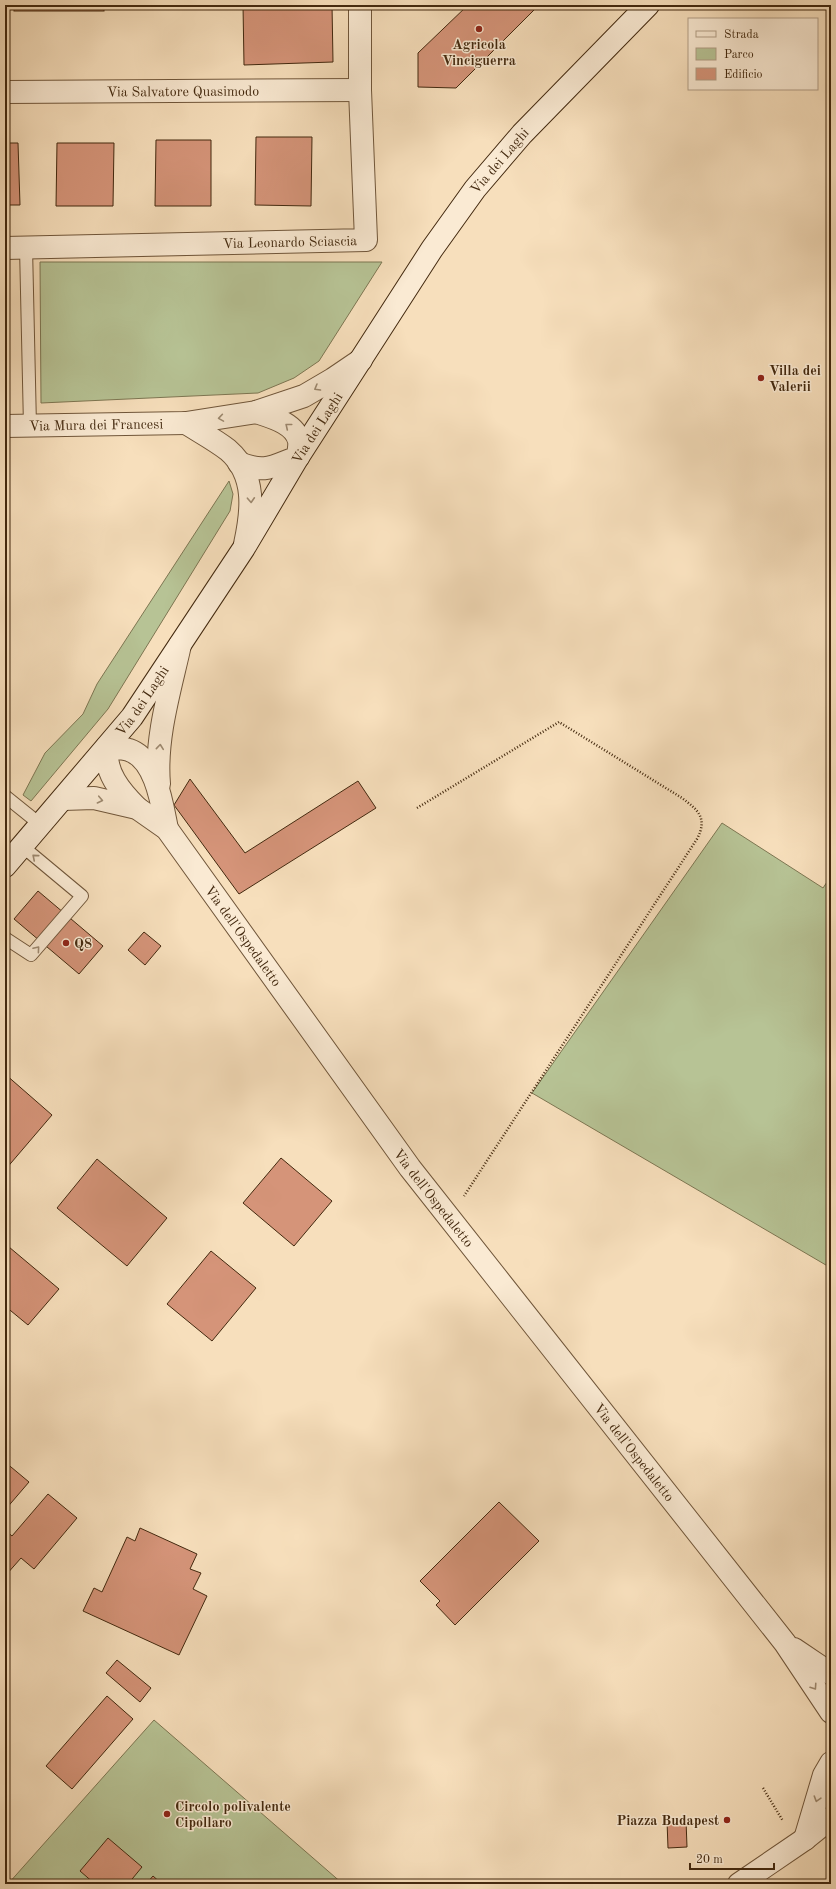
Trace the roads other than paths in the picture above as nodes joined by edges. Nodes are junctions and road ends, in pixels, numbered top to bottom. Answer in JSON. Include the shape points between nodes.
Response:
{"nodes":[{"id":1,"x":360,"y":5,"type":"edge"},
{"id":2,"x":648,"y":5,"type":"edge"},
{"id":3,"x":360,"y":90,"type":"junction"},
{"id":4,"x":5,"y":92,"type":"edge"},
{"id":5,"x":15,"y":248,"type":"edge"},
{"id":6,"x":362,"y":359,"type":"junction"},
{"id":7,"x":256,"y":412,"type":"junction"},
{"id":8,"x":186,"y":423,"type":"junction"},
{"id":9,"x":5,"y":426,"type":"edge"},
{"id":10,"x":30,"y":426,"type":"junction"},
{"id":11,"x":298,"y":457,"type":"junction"},
{"id":12,"x":239,"y":463,"type":"junction"},
{"id":13,"x":244,"y":548,"type":"junction"},
{"id":14,"x":180,"y":644,"type":"junction"},
{"id":15,"x":107,"y":747,"type":"junction"},
{"id":16,"x":5,"y":796,"type":"edge"},
{"id":17,"x":63,"y":799,"type":"junction"},
{"id":18,"x":161,"y":800,"type":"junction"},
{"id":19,"x":137,"y":808,"type":"junction"},
{"id":20,"x":41,"y":825,"type":"junction"},
{"id":21,"x":167,"y":829,"type":"junction"},
{"id":22,"x":22,"y":846,"type":"junction"},
{"id":23,"x":5,"y":866,"type":"edge"},
{"id":24,"x":5,"y":938,"type":"edge"},
{"id":25,"x":785,"y":1643,"type":"junction"},
{"id":26,"x":831,"y":1674,"type":"edge"},
{"id":27,"x":831,"y":1712,"type":"edge"},
{"id":28,"x":831,"y":1764,"type":"edge"},
{"id":29,"x":831,"y":1818,"type":"edge"},
{"id":30,"x":805,"y":1839,"type":"junction"},
{"id":31,"x":739,"y":1884,"type":"edge"}],
"edges":[{"from":1,"to":3,"type":"street","name":"Via Leonardo Sciascia"},
{"from":2,"to":6,"type":"street","name":"Via dei Laghi","via":[[522,134],[475,189],[432,249]]},
{"from":3,"to":4,"type":"street","name":"Via Salvatore Quasimodo"},
{"from":3,"to":5,"type":"street","name":"Via Leonardo Sciascia","via":[[366,240]]},
{"from":5,"to":10,"type":"lane","name":"Via Leonardo Sciascia"},
{"from":6,"to":7,"type":"street","name":"Via Mura dei Francesi","one_way":true,"via":[[304,396]]},
{"from":6,"to":11,"type":"street","name":"Via dei Laghi"},
{"from":7,"to":8,"type":"street","name":"Via Mura dei Francesi","one_way":true},
{"from":11,"to":7,"type":"street","name":"Via Mura dei Francesi","one_way":true,"via":[[299,440],[290,427]]},
{"from":8,"to":10,"type":"street","name":"Via Mura dei Francesi"},
{"from":8,"to":12,"type":"street","via":[[229,451]]},
{"from":9,"to":10,"type":"street","name":"Via Mura dei Francesi"},
{"from":11,"to":12,"type":"street","via":[[268,468],[254,469]]},
{"from":11,"to":13,"type":"street","name":"Via dei Laghi"},
{"from":12,"to":13,"type":"street","one_way":true,"via":[[248,482],[252,500]]},
{"from":13,"to":14,"type":"street","name":"Via dei Laghi"},
{"from":14,"to":15,"type":"street","name":"Via dei Laghi","via":[[132,717]]},
{"from":18,"to":14,"type":"street","one_way":true,"via":[[158,768],[161,736]]},
{"from":15,"to":17,"type":"street","name":"Via dei Laghi"},
{"from":15,"to":18,"type":"street","via":[[129,750],[143,758],[150,767]]},
{"from":15,"to":19,"type":"street","via":[[106,759],[114,779],[123,795]]},
{"from":16,"to":20,"type":"lane"},
{"from":17,"to":19,"type":"street","name":"Via dell'Ospedaletto","one_way":true,"via":[[94,798]]},
{"from":17,"to":20,"type":"street","name":"Via dei Laghi"},
{"from":18,"to":21,"type":"street"},
{"from":19,"to":21,"type":"street","name":"Via dell'Ospedaletto"},
{"from":20,"to":22,"type":"street","name":"Via dei Laghi"},
{"from":21,"to":25,"type":"street","name":"Via dell'Ospedaletto","via":[[410,1168]]},
{"from":22,"to":23,"type":"street","name":"Via dei Laghi"},
{"from":24,"to":22,"type":"lane","one_way":true,"via":[[32,955],[82,896]]},
{"from":25,"to":26,"type":"street","name":"Via dell'Ospedaletto"},
{"from":25,"to":27,"type":"street","name":"Via dell'Ospedaletto","one_way":true},
{"from":28,"to":30,"type":"street","one_way":true,"via":[[824,1775]]},
{"from":29,"to":30,"type":"street"},
{"from":30,"to":31,"type":"street"}]}
